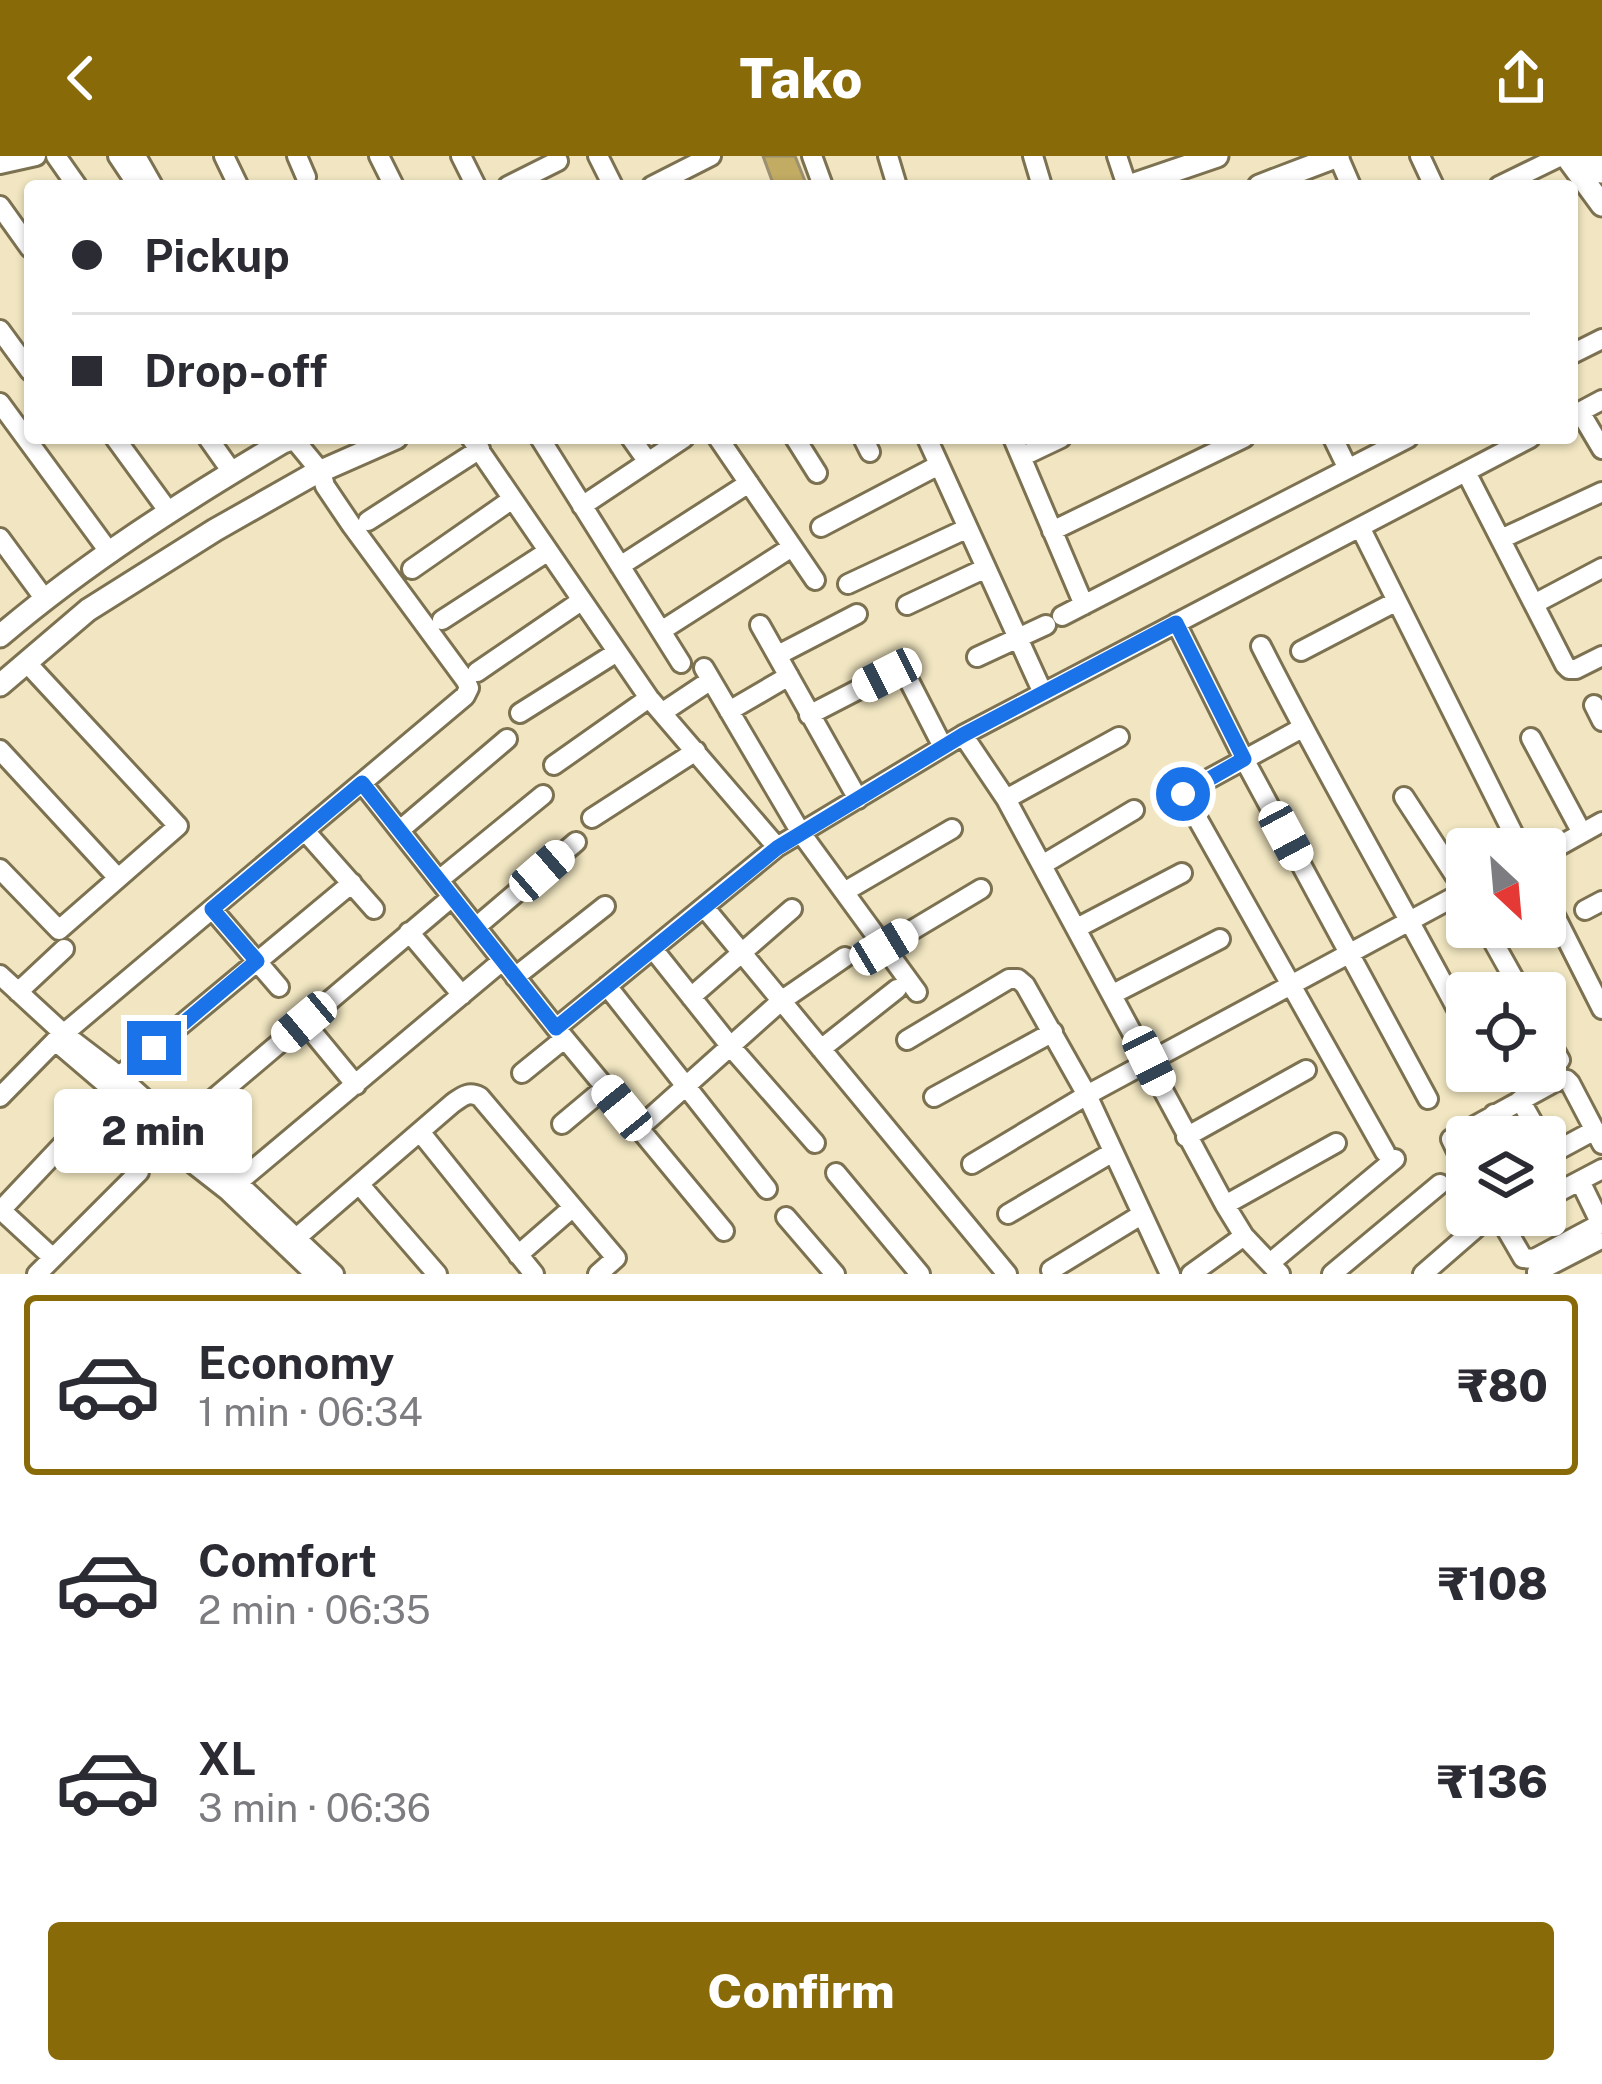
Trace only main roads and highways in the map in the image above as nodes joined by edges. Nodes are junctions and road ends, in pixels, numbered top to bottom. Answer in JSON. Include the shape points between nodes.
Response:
{"nodes":[{"id":1,"x":1338,"y":156,"type":"edge"},
{"id":2,"x":1563,"y":156,"type":"edge"},
{"id":3,"x":1588,"y":156,"type":"edge"},
{"id":4,"x":1204,"y":158,"type":"edge"},
{"id":5,"x":1602,"y":172,"type":"edge"},
{"id":6,"x":1268,"y":178,"type":"edge"},
{"id":7,"x":1144,"y":180,"type":"edge"},
{"id":8,"x":1602,"y":205,"type":"edge"},
{"id":9,"x":280,"y":444,"type":"edge"},
{"id":10,"x":384,"y":444,"type":"edge"},
{"id":11,"x":0,"y":636,"type":"edge"},
{"id":12,"x":0,"y":685,"type":"edge"}],
"edges":[{"from":1,"to":6,"type":"main road"},
{"from":2,"to":8,"type":"main road"},
{"from":3,"to":5,"type":"main road"},
{"from":4,"to":7,"type":"main road"},
{"from":9,"to":11,"type":"main road","via":[[169,512]]},
{"from":10,"to":12,"type":"main road","via":[[214,530],[88,610]]}]}
